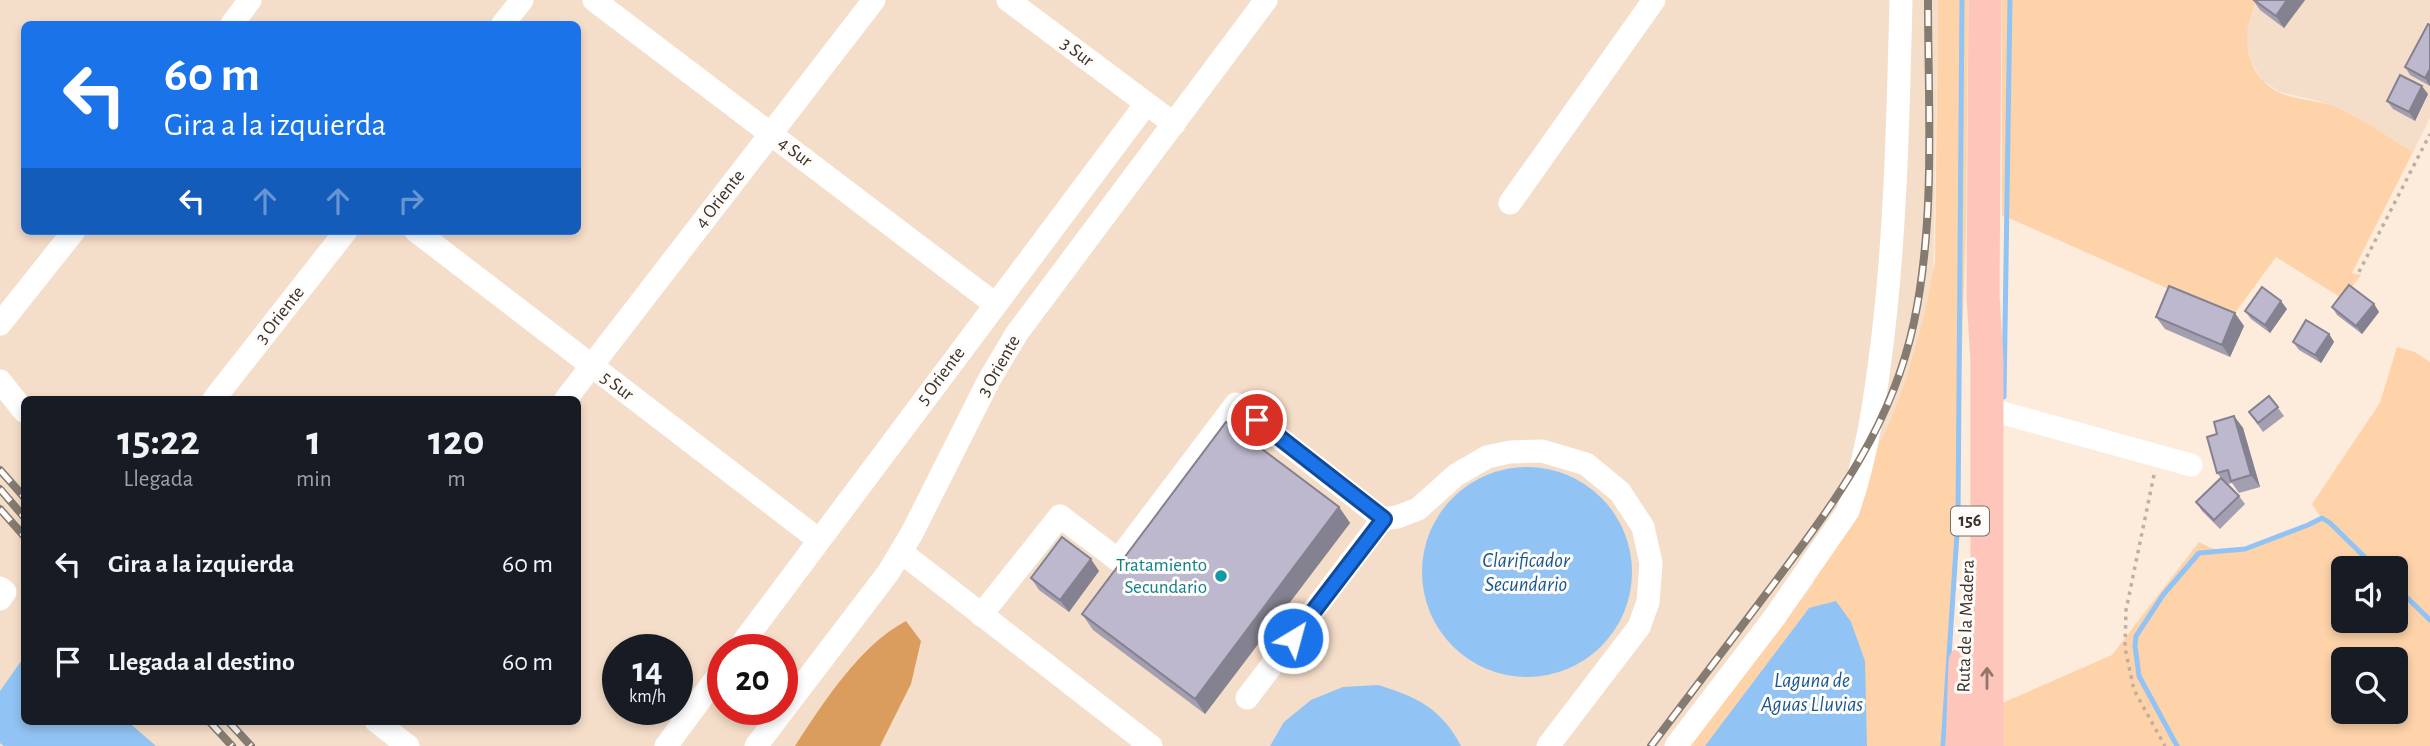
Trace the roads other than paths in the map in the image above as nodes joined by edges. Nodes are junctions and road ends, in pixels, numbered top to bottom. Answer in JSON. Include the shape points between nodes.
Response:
{"nodes":[{"id":1,"x":250,"y":0,"type":"edge"},
{"id":2,"x":522,"y":0,"type":"edge"},
{"id":3,"x":594,"y":0,"type":"edge"},
{"id":4,"x":874,"y":0,"type":"edge"},
{"id":5,"x":1008,"y":0,"type":"edge"},
{"id":6,"x":1266,"y":0,"type":"edge"},
{"id":7,"x":1654,"y":0,"type":"edge"},
{"id":8,"x":1901,"y":0,"type":"edge"},
{"id":9,"x":1985,"y":0,"type":"edge"},
{"id":10,"x":234,"y":21,"type":"edge"},
{"id":11,"x":505,"y":21,"type":"edge"},
{"id":12,"x":1146,"y":104,"type":"junction"},
{"id":13,"x":1174,"y":124,"type":"junction"},
{"id":14,"x":770,"y":134,"type":"junction"},
{"id":15,"x":1510,"y":203,"type":"dead end"},
{"id":16,"x":71,"y":235,"type":"edge"},
{"id":17,"x":343,"y":235,"type":"edge"},
{"id":18,"x":421,"y":235,"type":"edge"},
{"id":19,"x":1983,"y":296,"type":"junction"},
{"id":20,"x":995,"y":304,"type":"junction"},
{"id":21,"x":0,"y":324,"type":"edge"},
{"id":22,"x":591,"y":366,"type":"junction"},
{"id":23,"x":0,"y":381,"type":"edge"},
{"id":24,"x":216,"y":396,"type":"edge"},
{"id":25,"x":568,"y":396,"type":"edge"},
{"id":26,"x":21,"y":407,"type":"edge"},
{"id":27,"x":1987,"y":409,"type":"junction"},
{"id":28,"x":2191,"y":465,"type":"dead end"},
{"id":29,"x":1384,"y":519,"type":"junction"},
{"id":30,"x":819,"y":540,"type":"junction"},
{"id":31,"x":901,"y":552,"type":"junction"},
{"id":32,"x":0,"y":588,"type":"edge"},
{"id":33,"x":0,"y":599,"type":"edge"},
{"id":34,"x":981,"y":615,"type":"junction"},
{"id":35,"x":749,"y":634,"type":"edge"},
{"id":36,"x":707,"y":691,"type":"edge"},
{"id":37,"x":1248,"y":698,"type":"dead end"},
{"id":38,"x":381,"y":725,"type":"edge"},
{"id":39,"x":408,"y":746,"type":"edge"},
{"id":40,"x":666,"y":746,"type":"edge"},
{"id":41,"x":756,"y":746,"type":"edge"},
{"id":42,"x":1151,"y":746,"type":"edge"},
{"id":43,"x":1548,"y":746,"type":"edge"},
{"id":44,"x":1676,"y":746,"type":"edge"},
{"id":45,"x":1962,"y":746,"type":"edge"},
{"id":46,"x":1987,"y":746,"type":"edge"}],
"edges":[{"from":1,"to":10,"type":"lane"},
{"from":2,"to":11,"type":"lane"},
{"from":3,"to":14,"type":"lane","name":"4 Sur"},
{"from":4,"to":14,"type":"lane","name":"4 Oriente"},
{"from":5,"to":12,"type":"lane","name":"3 Sur"},
{"from":6,"to":13,"type":"lane","name":"3 Oriente"},
{"from":7,"to":15,"type":"lane"},
{"from":8,"to":44,"type":"lane","via":[[1889,288],[1872,417],[1849,511]]},
{"from":9,"to":19,"type":"highway","name":"Ruta de la Madera","number":"156"},
{"from":12,"to":13,"type":"lane","name":"3 Sur"},
{"from":12,"to":20,"type":"lane","name":"5 Oriente"},
{"from":13,"to":31,"type":"lane","name":"3 Oriente","via":[[1017,333]]},
{"from":14,"to":20,"type":"lane","name":"4 Sur"},
{"from":14,"to":22,"type":"lane","name":"4 Oriente"},
{"from":16,"to":21,"type":"lane"},
{"from":17,"to":24,"type":"lane","name":"3 Oriente"},
{"from":18,"to":22,"type":"lane","name":"5 Sur"},
{"from":19,"to":27,"type":"highway","name":"Ruta de la Madera","number":"156"},
{"from":19,"to":45,"type":"highway","name":"Ruta de la Madera","number":"156","via":[[1976,359]]},
{"from":20,"to":30,"type":"lane","name":"5 Oriente"},
{"from":22,"to":25,"type":"lane","name":"4 Oriente"},
{"from":22,"to":30,"type":"lane","name":"5 Sur"},
{"from":23,"to":26,"type":"lane"},
{"from":27,"to":28,"type":"lane"},
{"from":46,"to":27,"type":"highway","name":"Ruta de la Madera","number":"156","one_way":true},
{"from":29,"to":34,"type":"lane","via":[[1236,404],[1118,560],[1060,516]]},
{"from":29,"to":37,"type":"lane"},
{"from":29,"to":43,"type":"lane","via":[[1418,509],[1456,475],[1487,457],[1510,452],[1542,451],[1586,464],[1619,492],[1643,527],[1651,563],[1648,602],[1639,627]]},
{"from":30,"to":35,"type":"lane","name":"5 Oriente"},
{"from":31,"to":34,"type":"lane"},
{"from":31,"to":41,"type":"lane","name":"3 Oriente"},
{"from":32,"to":33,"type":"lane","via":[[5,592]]},
{"from":34,"to":42,"type":"lane"},
{"from":36,"to":40,"type":"lane"},
{"from":38,"to":39,"type":"lane"}]}
